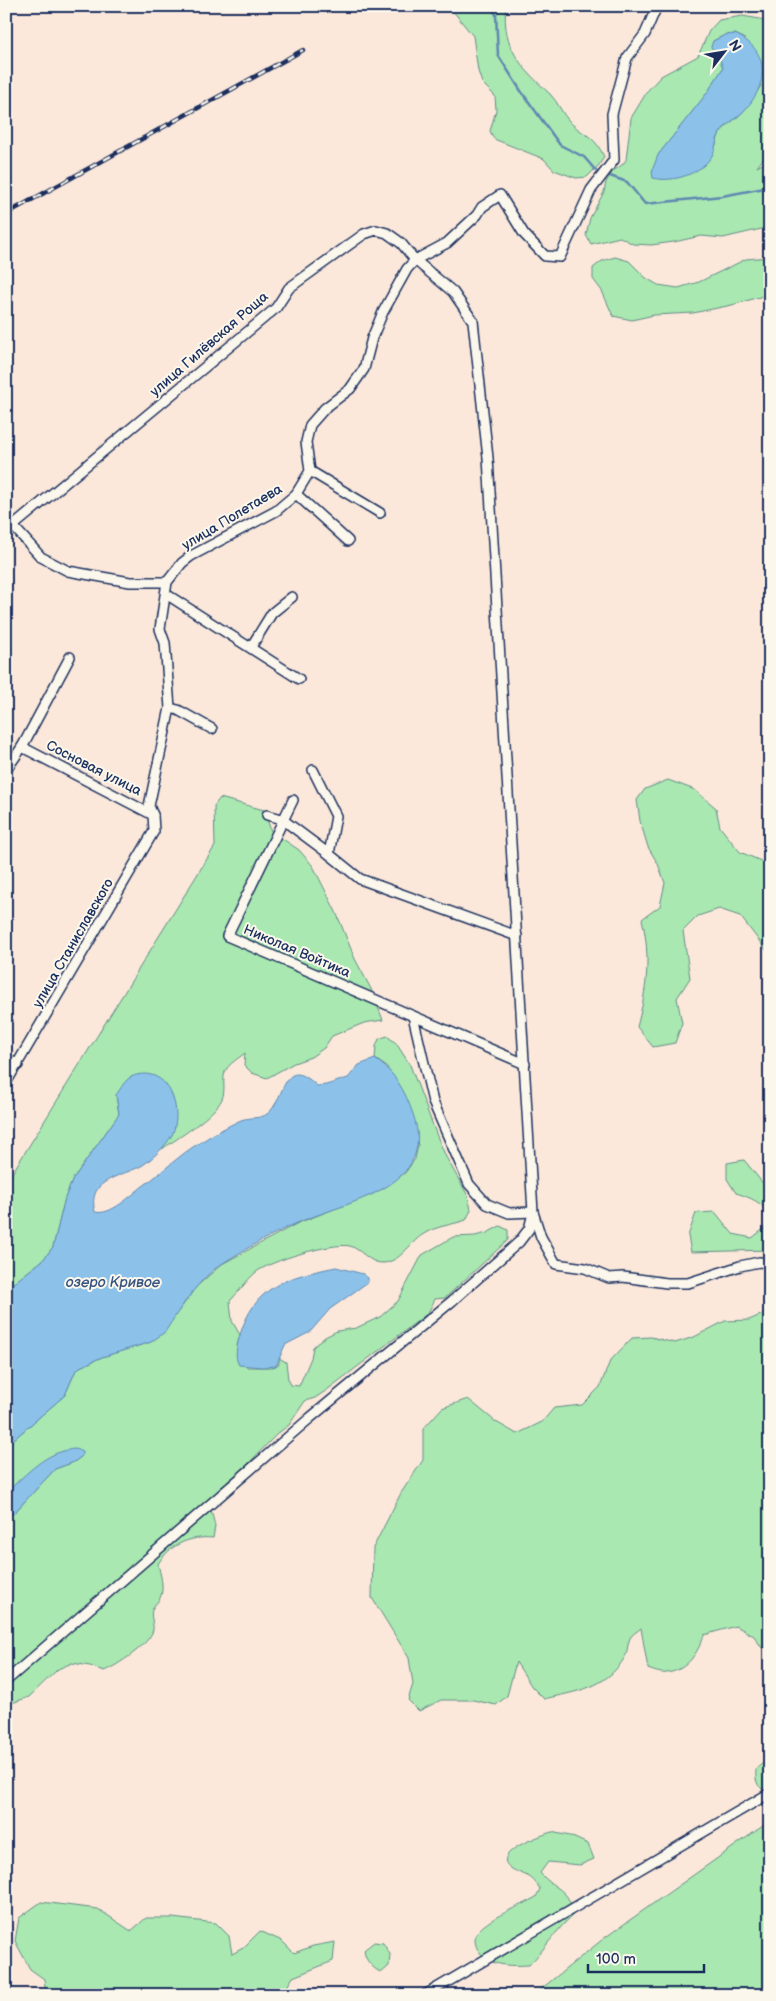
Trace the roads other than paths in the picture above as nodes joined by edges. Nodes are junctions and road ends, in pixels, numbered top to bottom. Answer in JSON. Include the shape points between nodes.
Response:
{"nodes":[{"id":1,"x":656,"y":6,"type":"edge"},
{"id":2,"x":414,"y":260,"type":"junction"},
{"id":3,"x":310,"y":471,"type":"junction"},
{"id":4,"x":296,"y":494,"type":"junction"},
{"id":5,"x":380,"y":513,"type":"dead end"},
{"id":6,"x":10,"y":529,"type":"edge"},
{"id":7,"x":348,"y":541,"type":"dead end"},
{"id":8,"x":167,"y":582,"type":"junction"},
{"id":9,"x":166,"y":594,"type":"junction"},
{"id":10,"x":292,"y":597,"type":"dead end"},
{"id":11,"x":250,"y":647,"type":"junction"},
{"id":12,"x":70,"y":657,"type":"dead end"},
{"id":13,"x":298,"y":680,"type":"dead end"},
{"id":14,"x":170,"y":708,"type":"junction"},
{"id":15,"x":212,"y":728,"type":"dead end"},
{"id":16,"x":22,"y":747,"type":"junction"},
{"id":17,"x":6,"y":770,"type":"edge"},
{"id":18,"x":313,"y":770,"type":"dead end"},
{"id":19,"x":293,"y":800,"type":"dead end"},
{"id":20,"x":153,"y":815,"type":"junction"},
{"id":21,"x":267,"y":815,"type":"dead end"},
{"id":22,"x":283,"y":820,"type":"junction"},
{"id":23,"x":329,"y":854,"type":"junction"},
{"id":24,"x":517,"y":936,"type":"junction"},
{"id":25,"x":413,"y":1016,"type":"junction"},
{"id":26,"x":6,"y":1058,"type":"edge"},
{"id":27,"x":525,"y":1064,"type":"junction"},
{"id":28,"x":18,"y":1065,"type":"junction"},
{"id":29,"x":6,"y":1083,"type":"edge"},
{"id":30,"x":534,"y":1212,"type":"junction"},
{"id":31,"x":770,"y":1263,"type":"edge"},
{"id":32,"x":6,"y":1681,"type":"edge"},
{"id":33,"x":770,"y":1793,"type":"edge"},
{"id":34,"x":425,"y":1995,"type":"edge"}],
"edges":[{"from":1,"to":2,"type":"street","via":[[645,34],[627,58],[612,114],[614,160],[591,190],[560,257],[545,256],[524,234],[500,195],[482,207],[441,247]]},
{"from":2,"to":3,"type":"street","via":[[383,312],[364,370],[350,389],[310,424],[306,442]]},
{"from":2,"to":6,"type":"street","name":"улица Гилёвская Роща","via":[[401,243],[387,233],[376,230],[353,240],[289,288],[276,308]]},
{"from":2,"to":24,"type":"street","name":"улица Гилёвская Роща","via":[[452,292],[473,320],[488,458]]},
{"from":3,"to":4,"type":"street","name":"улица Полетаева"},
{"from":3,"to":5,"type":"street"},
{"from":4,"to":7,"type":"street"},
{"from":4,"to":8,"type":"street","name":"улица Полетаева","via":[[276,510],[191,556]]},
{"from":6,"to":8,"type":"street","via":[[41,557],[68,571],[130,582]]},
{"from":8,"to":9,"type":"street"},
{"from":9,"to":11,"type":"street"},
{"from":9,"to":14,"type":"street","via":[[160,629],[165,644]]},
{"from":10,"to":11,"type":"street","via":[[272,613]]},
{"from":11,"to":13,"type":"street"},
{"from":12,"to":16,"type":"street"},
{"from":14,"to":15,"type":"street"},
{"from":14,"to":20,"type":"street","via":[[149,806]]},
{"from":16,"to":17,"type":"street"},
{"from":16,"to":20,"type":"street","name":"Сосновая улица"},
{"from":18,"to":23,"type":"street","via":[[336,816]]},
{"from":19,"to":22,"type":"street","name":"Николая Войтика"},
{"from":20,"to":28,"type":"street","name":"улица Станиславского","via":[[154,831]]},
{"from":21,"to":22,"type":"street"},
{"from":22,"to":23,"type":"street"},
{"from":22,"to":25,"type":"street","name":"Николая Войтика","via":[[227,936]]},
{"from":23,"to":24,"type":"street","via":[[360,879]]},
{"from":24,"to":27,"type":"street","name":"улица Гилёвская Роща"},
{"from":25,"to":27,"type":"street"},
{"from":25,"to":30,"type":"street","via":[[433,1102],[469,1184],[487,1204],[509,1213]]},
{"from":26,"to":28,"type":"street"},
{"from":27,"to":30,"type":"street","name":"улица Гилёвская Роща"},
{"from":28,"to":29,"type":"street","name":"улица Станиславского"},
{"from":30,"to":31,"type":"street","via":[[541,1237],[556,1264],[585,1268],[609,1278],[688,1282],[740,1266]]},
{"from":30,"to":32,"type":"street","via":[[529,1228],[519,1242]]},
{"from":33,"to":34,"type":"street"}]}
